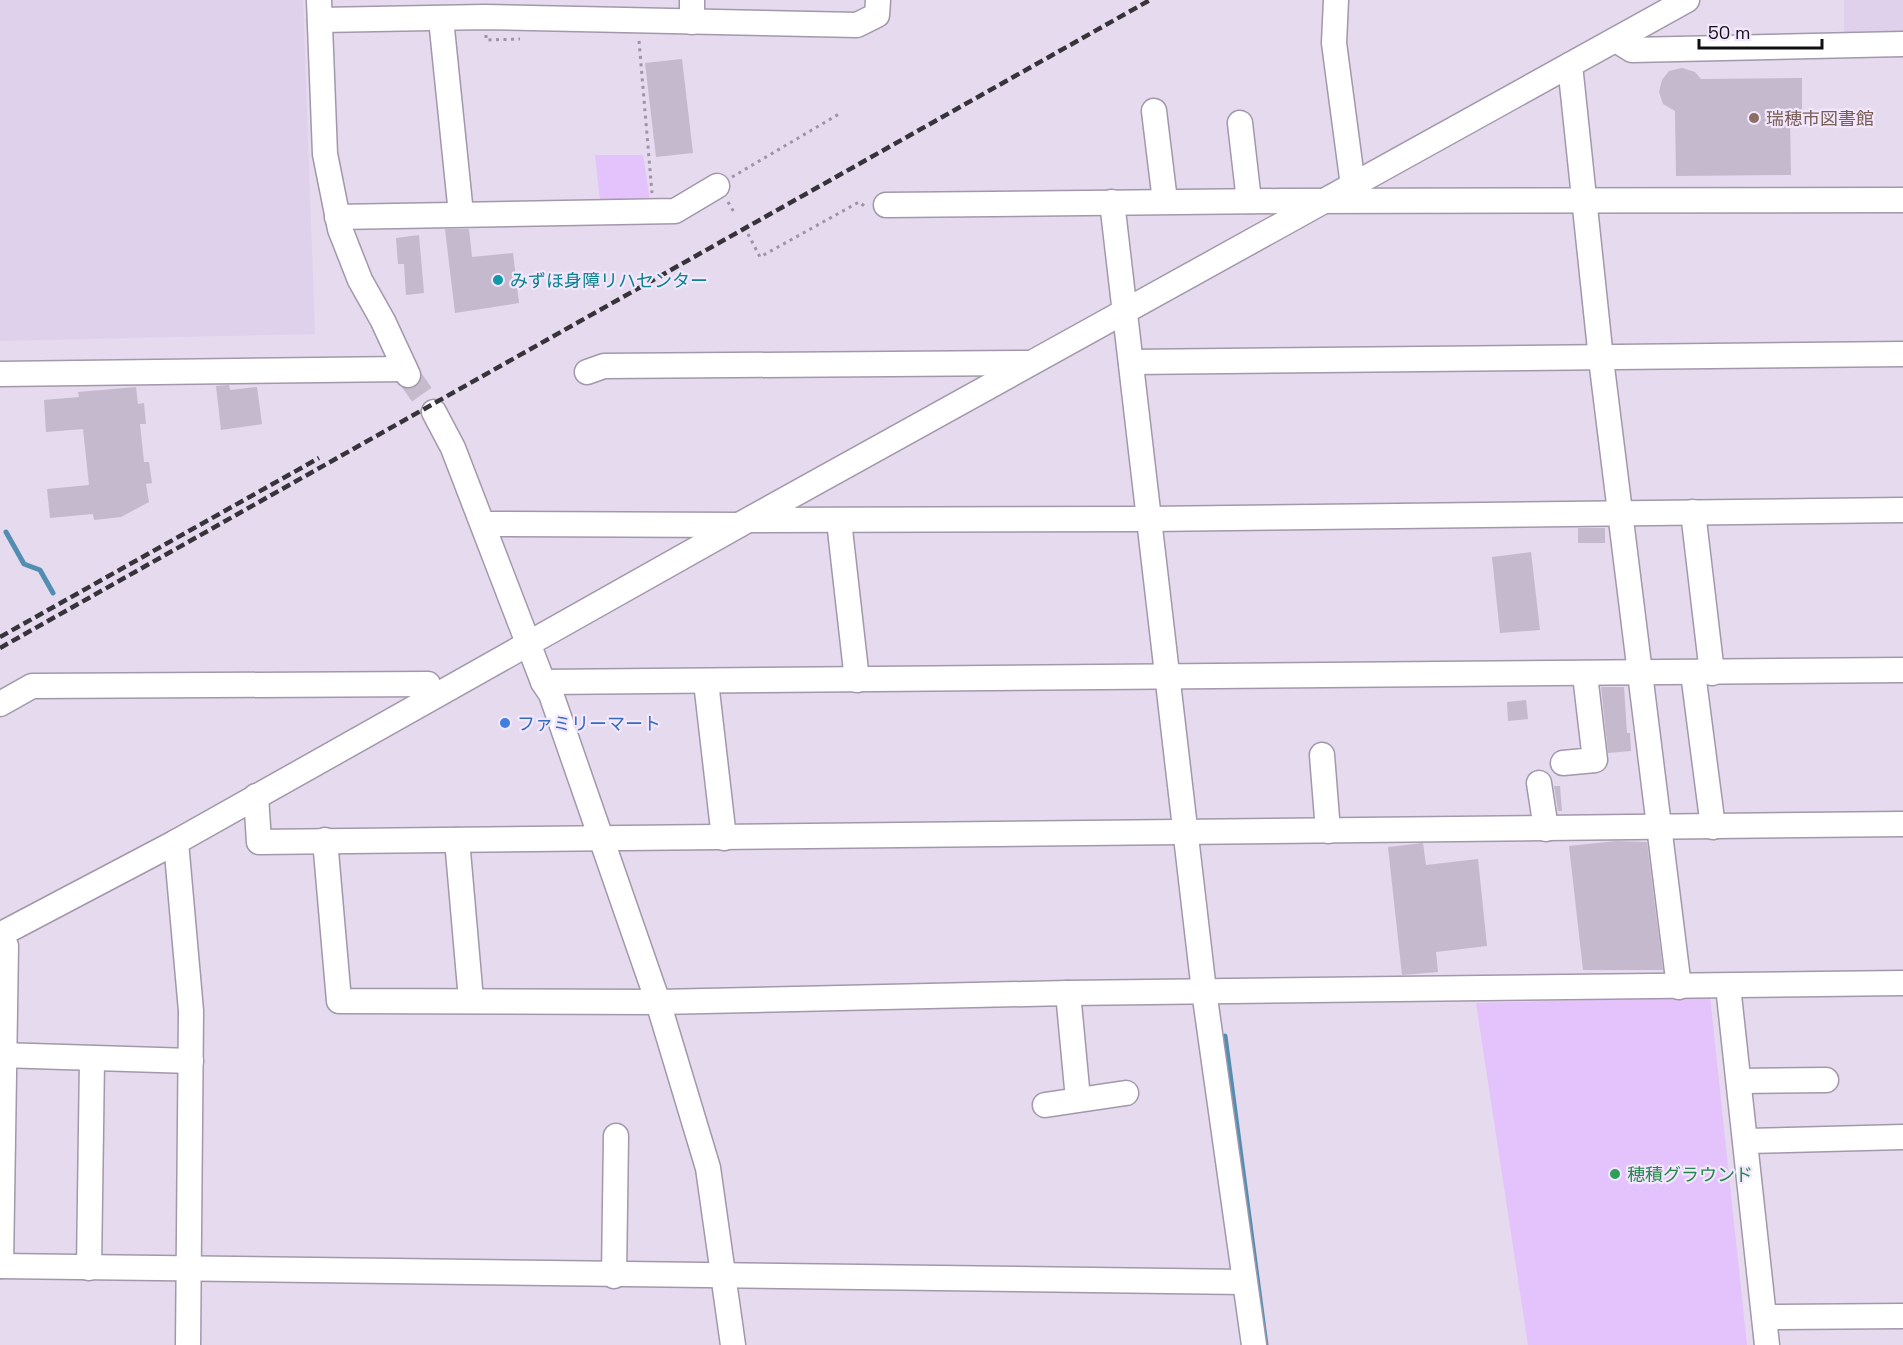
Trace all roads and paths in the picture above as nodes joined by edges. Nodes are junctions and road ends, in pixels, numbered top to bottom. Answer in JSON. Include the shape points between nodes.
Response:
{"nodes":[{"id":1,"x":878,"y":0,"type":"edge"},
{"id":2,"x":1336,"y":0,"type":"edge"},
{"id":3,"x":1687,"y":0,"type":"edge"},
{"id":4,"x":320,"y":10,"type":"edge"},
{"id":5,"x":598,"y":10,"type":"edge"},
{"id":6,"x":692,"y":11,"type":"edge"},
{"id":7,"x":485,"y":17,"type":"junction"},
{"id":8,"x":441,"y":19,"type":"junction"},
{"id":9,"x":639,"y":36,"type":"dead end"},
{"id":10,"x":522,"y":39,"type":"dead end"},
{"id":11,"x":1616,"y":40,"type":"junction"},
{"id":12,"x":1903,"y":44,"type":"edge"},
{"id":13,"x":1570,"y":65,"type":"junction"},
{"id":14,"x":1154,"y":111,"type":"dead end"},
{"id":15,"x":839,"y":114,"type":"dead end"},
{"id":16,"x":1240,"y":123,"type":"dead end"},
{"id":17,"x":717,"y":186,"type":"joint"},
{"id":18,"x":1353,"y":186,"type":"junction"},
{"id":19,"x":1903,"y":200,"type":"edge"},
{"id":20,"x":1165,"y":201,"type":"junction"},
{"id":21,"x":1249,"y":201,"type":"junction"},
{"id":22,"x":1325,"y":201,"type":"junction"},
{"id":23,"x":1112,"y":202,"type":"junction"},
{"id":24,"x":1586,"y":202,"type":"junction"},
{"id":25,"x":886,"y":205,"type":"joint"},
{"id":26,"x":654,"y":212,"type":"junction"},
{"id":27,"x":462,"y":214,"type":"junction"},
{"id":28,"x":337,"y":217,"type":"junction"},
{"id":29,"x":748,"y":234,"type":"dead end"},
{"id":30,"x":1125,"y":310,"type":"junction"},
{"id":31,"x":1903,"y":354,"type":"edge"},
{"id":32,"x":1601,"y":359,"type":"junction"},
{"id":33,"x":1131,"y":362,"type":"junction"},
{"id":34,"x":1031,"y":363,"type":"junction"},
{"id":35,"x":587,"y":372,"type":"dead end"},
{"id":36,"x":0,"y":374,"type":"edge"},
{"id":37,"x":434,"y":412,"type":"tunnel mouth"},
{"id":38,"x":1903,"y":510,"type":"edge"},
{"id":39,"x":1693,"y":512,"type":"junction"},
{"id":40,"x":1622,"y":513,"type":"junction"},
{"id":41,"x":1148,"y":519,"type":"junction"},
{"id":42,"x":839,"y":521,"type":"junction"},
{"id":43,"x":745,"y":522,"type":"junction"},
{"id":44,"x":483,"y":524,"type":"junction"},
{"id":45,"x":528,"y":644,"type":"junction"},
{"id":46,"x":1903,"y":670,"type":"edge"},
{"id":47,"x":1703,"y":673,"type":"junction"},
{"id":48,"x":1642,"y":674,"type":"junction"},
{"id":49,"x":1585,"y":675,"type":"junction"},
{"id":50,"x":1166,"y":678,"type":"junction"},
{"id":51,"x":857,"y":680,"type":"junction"},
{"id":52,"x":543,"y":682,"type":"junction"},
{"id":53,"x":706,"y":682,"type":"junction"},
{"id":54,"x":428,"y":684,"type":"dead end"},
{"id":55,"x":0,"y":704,"type":"edge"},
{"id":56,"x":1322,"y":755,"type":"dead end"},
{"id":57,"x":1563,"y":763,"type":"dead end"},
{"id":58,"x":1539,"y":783,"type":"dead end"},
{"id":59,"x":256,"y":796,"type":"junction"},
{"id":60,"x":1903,"y":825,"type":"edge"},
{"id":61,"x":1713,"y":827,"type":"junction"},
{"id":62,"x":1659,"y":828,"type":"junction"},
{"id":63,"x":1546,"y":829,"type":"junction"},
{"id":64,"x":1328,"y":831,"type":"junction"},
{"id":65,"x":1187,"y":832,"type":"junction"},
{"id":66,"x":724,"y":838,"type":"junction"},
{"id":67,"x":603,"y":839,"type":"junction"},
{"id":68,"x":326,"y":840,"type":"junction"},
{"id":69,"x":457,"y":840,"type":"junction"},
{"id":70,"x":176,"y":842,"type":"junction"},
{"id":71,"x":2,"y":931,"type":"edge"},
{"id":72,"x":1903,"y":983,"type":"edge"},
{"id":73,"x":1728,"y":986,"type":"junction"},
{"id":74,"x":1679,"y":987,"type":"junction"},
{"id":75,"x":1204,"y":991,"type":"junction"},
{"id":76,"x":1068,"y":993,"type":"junction"},
{"id":77,"x":471,"y":1000,"type":"junction"},
{"id":78,"x":658,"y":1002,"type":"junction"},
{"id":79,"x":2,"y":1055,"type":"edge"},
{"id":80,"x":92,"y":1059,"type":"junction"},
{"id":81,"x":191,"y":1060,"type":"junction"},
{"id":82,"x":1826,"y":1080,"type":"dead end"},
{"id":83,"x":1740,"y":1081,"type":"junction"},
{"id":84,"x":1126,"y":1093,"type":"dead end"},
{"id":85,"x":1078,"y":1099,"type":"junction"},
{"id":86,"x":1045,"y":1105,"type":"dead end"},
{"id":87,"x":616,"y":1136,"type":"dead end"},
{"id":88,"x":1903,"y":1137,"type":"edge"},
{"id":89,"x":1746,"y":1141,"type":"junction"},
{"id":90,"x":1,"y":1266,"type":"edge"},
{"id":91,"x":89,"y":1268,"type":"junction"},
{"id":92,"x":189,"y":1269,"type":"junction"},
{"id":93,"x":614,"y":1276,"type":"junction"},
{"id":94,"x":724,"y":1277,"type":"junction"},
{"id":95,"x":1244,"y":1282,"type":"junction"},
{"id":96,"x":1903,"y":1316,"type":"edge"},
{"id":97,"x":1765,"y":1317,"type":"junction"},
{"id":98,"x":188,"y":1345,"type":"edge"},
{"id":99,"x":733,"y":1345,"type":"edge"},
{"id":100,"x":1254,"y":1345,"type":"edge"},
{"id":101,"x":1767,"y":1345,"type":"edge"}],
"edges":[{"from":1,"to":6,"type":"street","via":[[877,15],[857,25]]},
{"from":2,"to":18,"type":"street","via":[[1334,43]]},
{"from":3,"to":11,"type":"street"},
{"from":4,"to":8,"type":"street"},
{"from":4,"to":28,"type":"street","via":[[325,154]]},
{"from":5,"to":6,"type":"street"},
{"from":5,"to":7,"type":"street"},
{"from":7,"to":8,"type":"street"},
{"from":7,"to":10,"type":"path","via":[[486,40]]},
{"from":8,"to":27,"type":"street"},
{"from":9,"to":26,"type":"path"},
{"from":11,"to":12,"type":"street","via":[[1632,50]]},
{"from":11,"to":13,"type":"street"},
{"from":13,"to":18,"type":"street"},
{"from":13,"to":24,"type":"street"},
{"from":14,"to":20,"type":"street"},
{"from":15,"to":17,"type":"path"},
{"from":16,"to":21,"type":"street"},
{"from":17,"to":26,"type":"street","via":[[675,211]]},
{"from":18,"to":22,"type":"street"},
{"from":19,"to":24,"type":"street"},
{"from":20,"to":21,"type":"street"},
{"from":20,"to":23,"type":"street"},
{"from":21,"to":22,"type":"street"},
{"from":22,"to":24,"type":"street"},
{"from":22,"to":30,"type":"street"},
{"from":23,"to":25,"type":"street"},
{"from":23,"to":30,"type":"street"},
{"from":24,"to":32,"type":"street"},
{"from":25,"to":29,"type":"path","via":[[868,208],[859,202],[760,257]]},
{"from":26,"to":27,"type":"street"},
{"from":27,"to":28,"type":"street"},
{"from":28,"to":36,"type":"street","via":[[360,280],[406,372]]},
{"from":30,"to":33,"type":"street"},
{"from":30,"to":34,"type":"street"},
{"from":31,"to":32,"type":"street"},
{"from":32,"to":33,"type":"street"},
{"from":32,"to":40,"type":"street"},
{"from":33,"to":41,"type":"street"},
{"from":34,"to":35,"type":"street","via":[[604,366]]},
{"from":34,"to":43,"type":"street"},
{"from":37,"to":44,"type":"street"},
{"from":38,"to":39,"type":"street"},
{"from":39,"to":40,"type":"street"},
{"from":39,"to":47,"type":"street"},
{"from":40,"to":41,"type":"street"},
{"from":40,"to":48,"type":"street"},
{"from":41,"to":42,"type":"street"},
{"from":41,"to":50,"type":"street"},
{"from":42,"to":43,"type":"street"},
{"from":42,"to":51,"type":"street"},
{"from":43,"to":44,"type":"street"},
{"from":43,"to":45,"type":"street"},
{"from":44,"to":45,"type":"street"},
{"from":45,"to":52,"type":"street"},
{"from":45,"to":59,"type":"street"},
{"from":46,"to":47,"type":"street"},
{"from":47,"to":48,"type":"street"},
{"from":47,"to":61,"type":"street"},
{"from":48,"to":49,"type":"street"},
{"from":48,"to":62,"type":"street"},
{"from":49,"to":50,"type":"street"},
{"from":49,"to":57,"type":"street","via":[[1595,760]]},
{"from":50,"to":51,"type":"street"},
{"from":50,"to":65,"type":"street"},
{"from":51,"to":53,"type":"street"},
{"from":52,"to":53,"type":"street"},
{"from":52,"to":67,"type":"street"},
{"from":53,"to":66,"type":"street"},
{"from":54,"to":55,"type":"street","via":[[32,686]]},
{"from":56,"to":64,"type":"street"},
{"from":58,"to":63,"type":"street"},
{"from":59,"to":68,"type":"street","via":[[259,842]]},
{"from":59,"to":70,"type":"street"},
{"from":60,"to":61,"type":"street"},
{"from":61,"to":62,"type":"street"},
{"from":62,"to":63,"type":"street"},
{"from":62,"to":74,"type":"street"},
{"from":63,"to":64,"type":"street"},
{"from":64,"to":65,"type":"street"},
{"from":65,"to":66,"type":"street"},
{"from":65,"to":75,"type":"street"},
{"from":66,"to":67,"type":"street"},
{"from":67,"to":69,"type":"street"},
{"from":67,"to":78,"type":"street"},
{"from":68,"to":69,"type":"street"},
{"from":68,"to":77,"type":"street","via":[[339,1001]]},
{"from":69,"to":77,"type":"street"},
{"from":70,"to":71,"type":"street"},
{"from":70,"to":81,"type":"street","via":[[191,1011]]},
{"from":71,"to":79,"type":"street","via":[[6,946]]},
{"from":72,"to":73,"type":"street"},
{"from":73,"to":74,"type":"street"},
{"from":73,"to":83,"type":"street"},
{"from":74,"to":75,"type":"street"},
{"from":75,"to":76,"type":"street"},
{"from":75,"to":95,"type":"street"},
{"from":76,"to":78,"type":"street"},
{"from":76,"to":85,"type":"street"},
{"from":77,"to":78,"type":"street"},
{"from":78,"to":94,"type":"street","via":[[708,1168]]},
{"from":79,"to":80,"type":"street"},
{"from":79,"to":90,"type":"street"},
{"from":80,"to":81,"type":"street"},
{"from":80,"to":91,"type":"street"},
{"from":81,"to":92,"type":"street"},
{"from":82,"to":83,"type":"street"},
{"from":83,"to":89,"type":"street"},
{"from":84,"to":85,"type":"street"},
{"from":85,"to":86,"type":"street"},
{"from":87,"to":93,"type":"street"},
{"from":88,"to":89,"type":"street"},
{"from":89,"to":97,"type":"street"},
{"from":90,"to":91,"type":"street"},
{"from":91,"to":92,"type":"street"},
{"from":92,"to":93,"type":"street"},
{"from":92,"to":98,"type":"street"},
{"from":93,"to":94,"type":"street"},
{"from":94,"to":95,"type":"street"},
{"from":94,"to":99,"type":"street"},
{"from":95,"to":100,"type":"street"},
{"from":96,"to":97,"type":"street"},
{"from":97,"to":101,"type":"street"}]}
